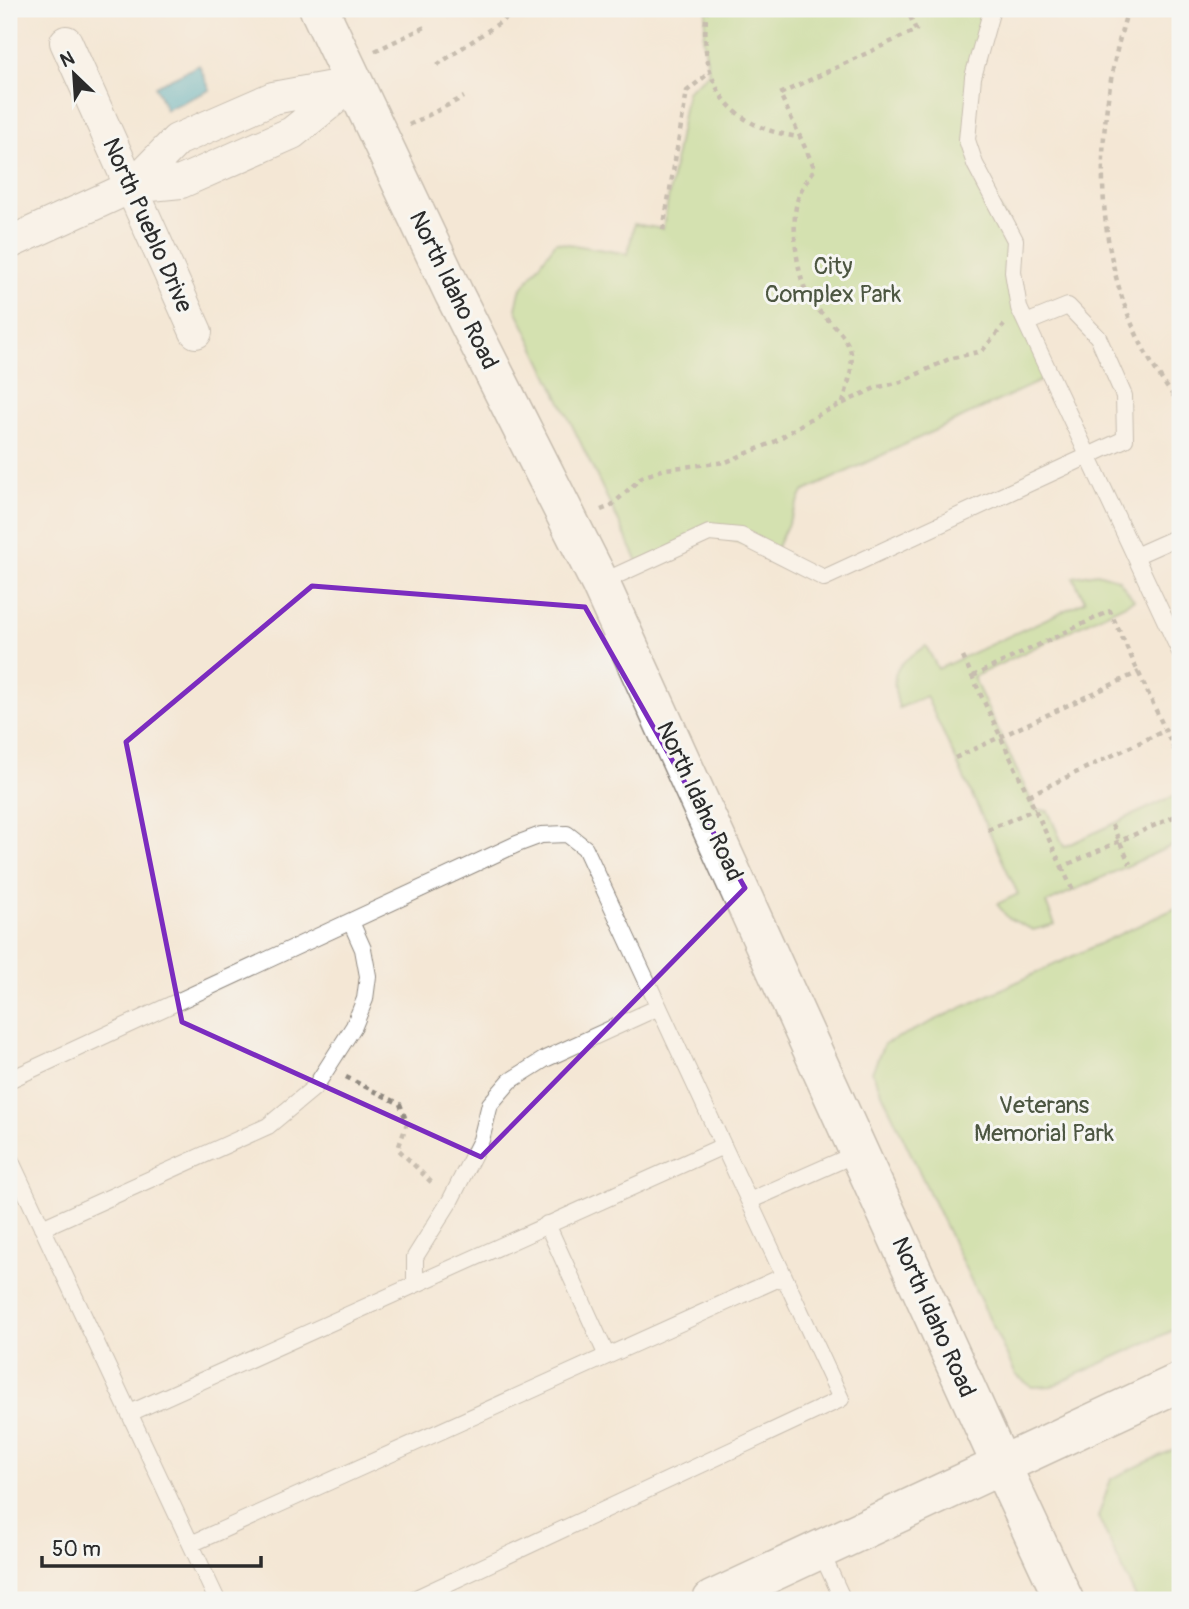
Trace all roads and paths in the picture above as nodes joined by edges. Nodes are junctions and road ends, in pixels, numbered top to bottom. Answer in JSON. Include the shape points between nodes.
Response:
{"nodes":[{"id":1,"x":319,"y":9,"type":"edge"},
{"id":2,"x":520,"y":9,"type":"edge"},
{"id":3,"x":707,"y":9,"type":"edge"},
{"id":4,"x":907,"y":9,"type":"edge"},
{"id":5,"x":992,"y":9,"type":"edge"},
{"id":6,"x":1128,"y":9,"type":"edge"},
{"id":7,"x":425,"y":27,"type":"dead end"},
{"id":8,"x":66,"y":42,"type":"dead end"},
{"id":9,"x":437,"y":65,"type":"dead end"},
{"id":10,"x":709,"y":73,"type":"junction"},
{"id":11,"x":350,"y":74,"type":"junction"},
{"id":12,"x":464,"y":97,"type":"dead end"},
{"id":13,"x":800,"y":137,"type":"junction"},
{"id":14,"x":381,"y":139,"type":"junction"},
{"id":15,"x":131,"y":187,"type":"junction"},
{"id":16,"x":663,"y":230,"type":"dead end"},
{"id":17,"x":9,"y":243,"type":"edge"},
{"id":18,"x":1022,"y":315,"type":"junction"},
{"id":19,"x":197,"y":332,"type":"dead end"},
{"id":20,"x":843,"y":403,"type":"junction"},
{"id":21,"x":1180,"y":404,"type":"edge"},
{"id":22,"x":1088,"y":456,"type":"junction"},
{"id":23,"x":572,"y":523,"type":"junction"},
{"id":24,"x":1180,"y":536,"type":"edge"},
{"id":25,"x":1135,"y":556,"type":"junction"},
{"id":26,"x":600,"y":583,"type":"junction"},
{"id":27,"x":1180,"y":652,"type":"edge"},
{"id":28,"x":963,"y":657,"type":"dead end"},
{"id":29,"x":1139,"y":672,"type":"junction"},
{"id":30,"x":973,"y":677,"type":"junction"},
{"id":31,"x":1166,"y":730,"type":"junction"},
{"id":32,"x":1002,"y":738,"type":"junction"},
{"id":33,"x":955,"y":758,"type":"dead end"},
{"id":34,"x":1180,"y":762,"type":"edge"},
{"id":35,"x":1029,"y":795,"type":"junction"},
{"id":36,"x":1035,"y":809,"type":"junction"},
{"id":37,"x":1180,"y":814,"type":"edge"},
{"id":38,"x":1112,"y":825,"type":"dead end"},
{"id":39,"x":988,"y":830,"type":"dead end"},
{"id":40,"x":1120,"y":841,"type":"junction"},
{"id":41,"x":1130,"y":864,"type":"dead end"},
{"id":42,"x":1062,"y":867,"type":"junction"},
{"id":43,"x":1073,"y":891,"type":"dead end"},
{"id":44,"x":351,"y":922,"type":"junction"},
{"id":45,"x":659,"y":1007,"type":"junction"},
{"id":46,"x":349,"y":1079,"type":"dead end"},
{"id":47,"x":9,"y":1080,"type":"edge"},
{"id":48,"x":723,"y":1146,"type":"junction"},
{"id":49,"x":860,"y":1152,"type":"junction"},
{"id":50,"x":9,"y":1157,"type":"edge"},
{"id":51,"x":450,"y":1201,"type":"junction"},
{"id":52,"x":749,"y":1201,"type":"junction"},
{"id":53,"x":547,"y":1224,"type":"junction"},
{"id":54,"x":42,"y":1228,"type":"junction"},
{"id":55,"x":784,"y":1276,"type":"junction"},
{"id":56,"x":415,"y":1283,"type":"junction"},
{"id":57,"x":607,"y":1356,"type":"junction"},
{"id":58,"x":1180,"y":1382,"type":"edge"},
{"id":59,"x":130,"y":1413,"type":"junction"},
{"id":60,"x":1002,"y":1466,"type":"junction"},
{"id":61,"x":191,"y":1544,"type":"junction"},
{"id":62,"x":820,"y":1550,"type":"junction"},
{"id":63,"x":218,"y":1600,"type":"edge"},
{"id":64,"x":412,"y":1600,"type":"edge"},
{"id":65,"x":712,"y":1600,"type":"edge"},
{"id":66,"x":844,"y":1600,"type":"edge"},
{"id":67,"x":1064,"y":1600,"type":"edge"}],
"edges":[{"from":1,"to":11,"type":"street","name":"North Idaho Road"},
{"from":2,"to":9,"type":"path"},
{"from":3,"to":10,"type":"path","via":[[703,38]]},
{"from":4,"to":13,"type":"path","via":[[916,30],[780,94]]},
{"from":5,"to":18,"type":"lane","via":[[973,77],[967,140],[1015,240],[1013,272]]},
{"from":6,"to":21,"type":"path","via":[[1111,63],[1102,125],[1102,185],[1114,276],[1134,328]]},
{"from":7,"to":11,"type":"path"},
{"from":8,"to":15,"type":"street","name":"North Pueblo Drive"},
{"from":10,"to":13,"type":"path","via":[[724,100],[744,120],[769,133]]},
{"from":10,"to":16,"type":"path","via":[[687,91]]},
{"from":11,"to":14,"type":"street","name":"North Idaho Road"},
{"from":11,"to":15,"type":"street","via":[[273,99],[177,140]]},
{"from":12,"to":14,"type":"path"},
{"from":13,"to":20,"type":"path","via":[[815,169],[803,184],[796,205],[799,273],[809,298],[840,331],[851,351]]},
{"from":14,"to":23,"type":"street","name":"North Idaho Road","via":[[454,294]]},
{"from":15,"to":17,"type":"street"},
{"from":15,"to":19,"type":"street","name":"North Pueblo Drive"},
{"from":18,"to":20,"type":"path","via":[[982,351],[949,359]]},
{"from":18,"to":22,"type":"lane"},
{"from":18,"to":22,"type":"lane","via":[[1068,306],[1098,337],[1124,396],[1125,439]]},
{"from":20,"to":23,"type":"path","via":[[774,442],[726,462],[665,468],[642,477],[611,506]]},
{"from":22,"to":25,"type":"lane"},
{"from":22,"to":26,"type":"lane","via":[[824,578],[741,536],[709,533]]},
{"from":23,"to":26,"type":"street","name":"North Idaho Road"},
{"from":24,"to":25,"type":"lane"},
{"from":25,"to":27,"type":"lane"},
{"from":26,"to":49,"type":"street","name":"North Idaho Road"},
{"from":28,"to":30,"type":"path"},
{"from":29,"to":30,"type":"path","via":[[1110,611]]},
{"from":29,"to":31,"type":"path"},
{"from":29,"to":32,"type":"path"},
{"from":30,"to":32,"type":"path"},
{"from":31,"to":34,"type":"path"},
{"from":31,"to":35,"type":"path"},
{"from":32,"to":33,"type":"path"},
{"from":32,"to":35,"type":"path"},
{"from":35,"to":36,"type":"path"},
{"from":36,"to":39,"type":"path"},
{"from":36,"to":42,"type":"path"},
{"from":37,"to":40,"type":"path"},
{"from":38,"to":40,"type":"path"},
{"from":40,"to":41,"type":"path"},
{"from":40,"to":42,"type":"path"},
{"from":42,"to":43,"type":"path"},
{"from":44,"to":45,"type":"lane","via":[[517,844],[541,835],[567,834],[585,848]]},
{"from":44,"to":47,"type":"lane"},
{"from":44,"to":54,"type":"lane","via":[[368,976],[365,999],[354,1026],[315,1087],[268,1126]]},
{"from":45,"to":48,"type":"lane"},
{"from":45,"to":51,"type":"lane","via":[[545,1059],[510,1081],[490,1104],[481,1139]]},
{"from":46,"to":51,"type":"path","via":[[391,1097],[406,1112],[398,1149]]},
{"from":48,"to":52,"type":"lane"},
{"from":48,"to":53,"type":"lane"},
{"from":49,"to":52,"type":"lane"},
{"from":49,"to":60,"type":"street","name":"North Idaho Road"},
{"from":50,"to":54,"type":"lane"},
{"from":51,"to":56,"type":"lane","via":[[415,1257]]},
{"from":52,"to":55,"type":"lane"},
{"from":53,"to":56,"type":"lane"},
{"from":53,"to":57,"type":"lane"},
{"from":54,"to":59,"type":"lane"},
{"from":55,"to":57,"type":"lane"},
{"from":55,"to":64,"type":"lane","via":[[841,1399]]},
{"from":56,"to":59,"type":"lane"},
{"from":57,"to":61,"type":"lane"},
{"from":58,"to":60,"type":"street"},
{"from":59,"to":61,"type":"lane"},
{"from":60,"to":62,"type":"street"},
{"from":60,"to":67,"type":"street","name":"North Idaho Road"},
{"from":61,"to":63,"type":"lane"},
{"from":62,"to":65,"type":"street"},
{"from":62,"to":66,"type":"lane"}]}
